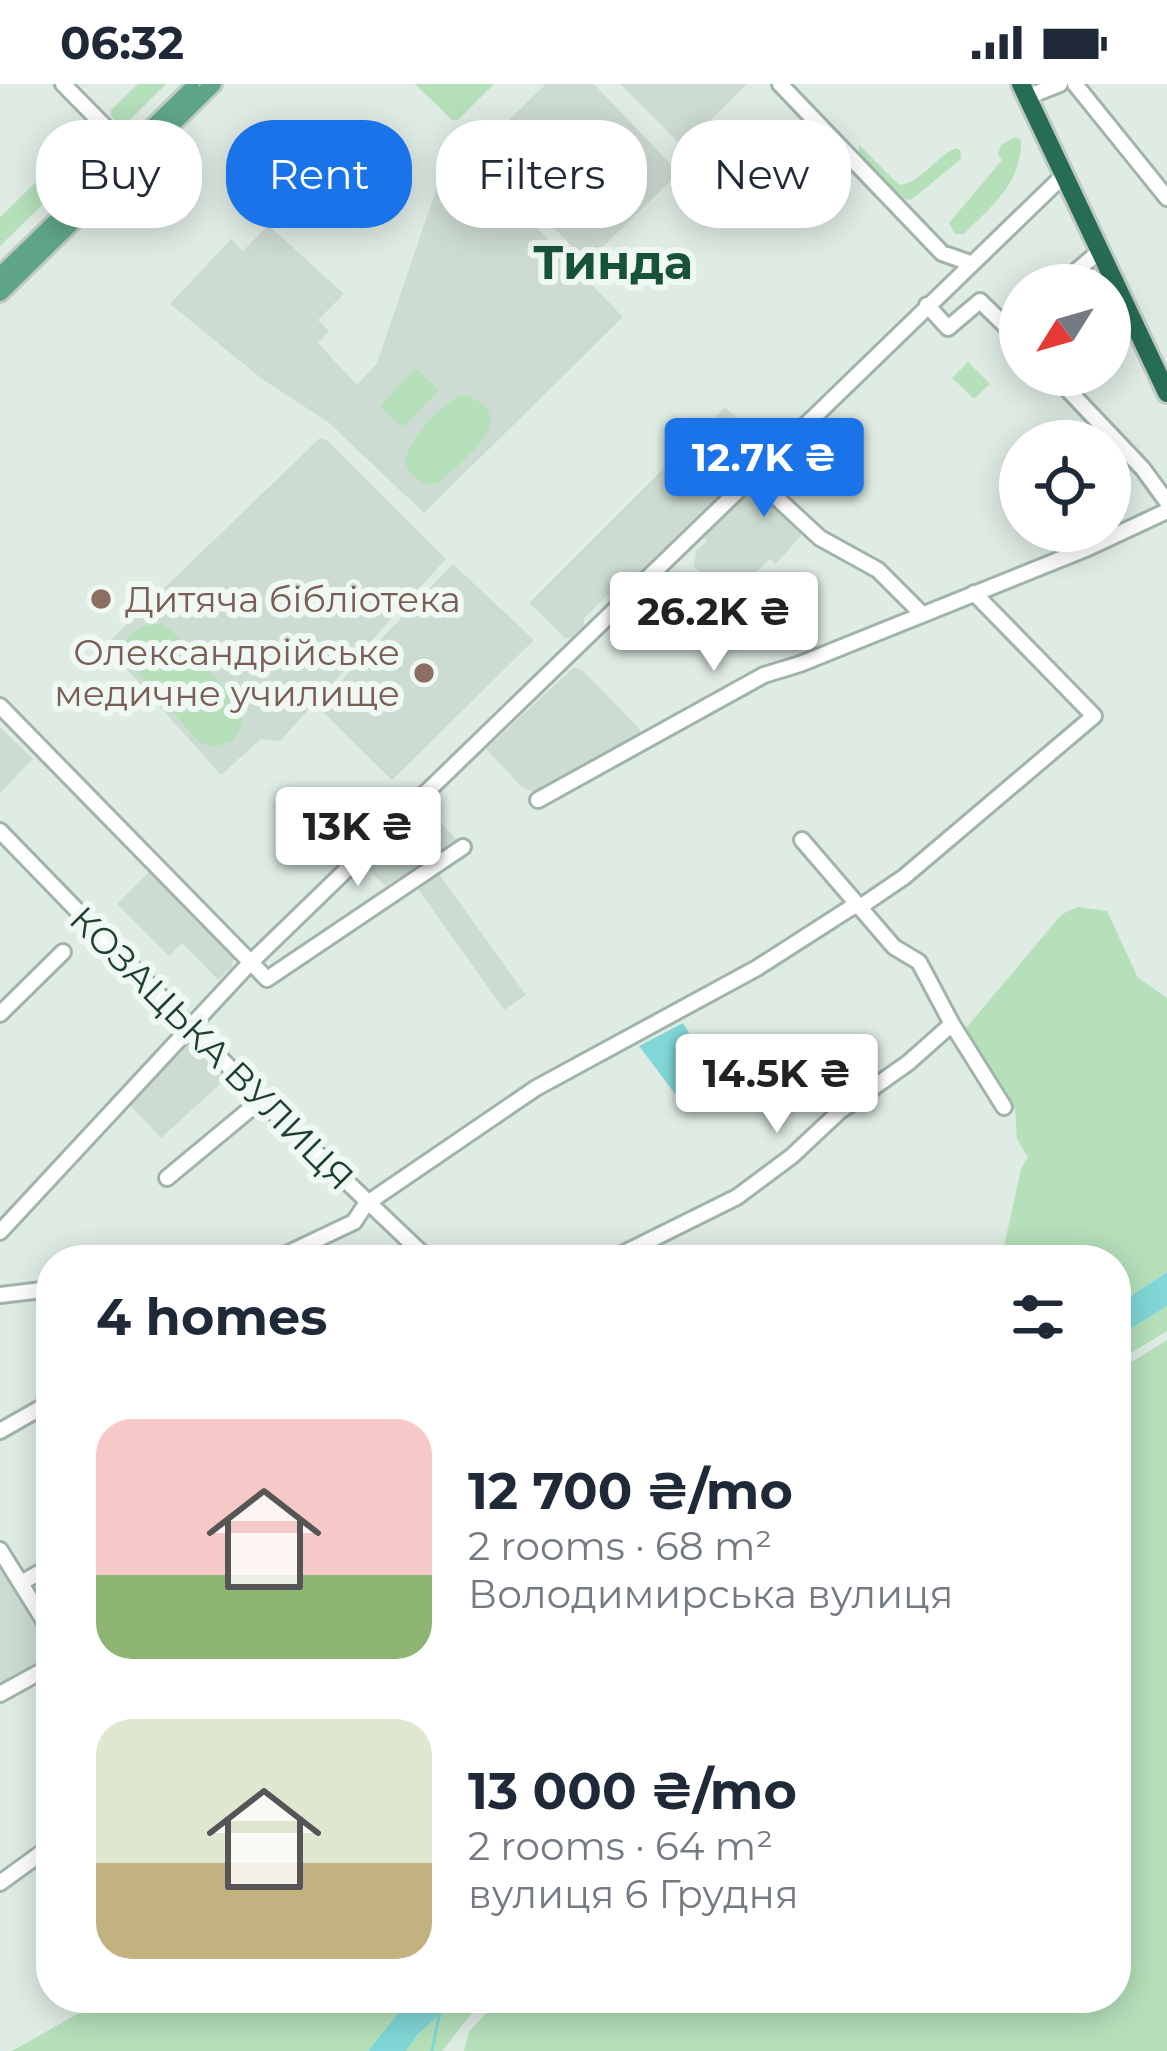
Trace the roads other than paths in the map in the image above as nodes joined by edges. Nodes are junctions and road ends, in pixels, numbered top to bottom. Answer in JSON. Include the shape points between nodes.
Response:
{"nodes":[{"id":1,"x":62,"y":84,"type":"edge"},
{"id":2,"x":197,"y":84,"type":"edge"},
{"id":3,"x":213,"y":84,"type":"edge"},
{"id":4,"x":781,"y":84,"type":"edge"},
{"id":5,"x":1060,"y":84,"type":"edge"},
{"id":6,"x":1075,"y":84,"type":"edge"},
{"id":7,"x":1024,"y":90,"type":"edge"},
{"id":8,"x":98,"y":120,"type":"edge"},
{"id":9,"x":165,"y":120,"type":"edge"},
{"id":10,"x":172,"y":120,"type":"edge"},
{"id":11,"x":1065,"y":174,"type":"junction"},
{"id":12,"x":1167,"y":198,"type":"edge"},
{"id":13,"x":53,"y":228,"type":"edge"},
{"id":14,"x":63,"y":228,"type":"edge"},
{"id":15,"x":1101,"y":250,"type":"junction"},
{"id":16,"x":970,"y":263,"type":"junction"},
{"id":17,"x":1085,"y":264,"type":"edge"},
{"id":18,"x":0,"y":276,"type":"edge"},
{"id":19,"x":0,"y":293,"type":"edge"},
{"id":20,"x":926,"y":305,"type":"junction"},
{"id":21,"x":999,"y":313,"type":"edge"},
{"id":22,"x":1167,"y":392,"type":"edge"},
{"id":23,"x":1074,"y":396,"type":"edge"},
{"id":24,"x":752,"y":475,"type":"junction"},
{"id":25,"x":1167,"y":507,"type":"edge"},
{"id":26,"x":974,"y":593,"type":"junction"},
{"id":27,"x":921,"y":613,"type":"junction"},
{"id":28,"x":0,"y":706,"type":"edge"},
{"id":29,"x":538,"y":800,"type":"dead end"},
{"id":30,"x":0,"y":831,"type":"edge"},
{"id":31,"x":802,"y":841,"type":"dead end"},
{"id":32,"x":463,"y":847,"type":"dead end"},
{"id":33,"x":860,"y":907,"type":"junction"},
{"id":34,"x":62,"y":952,"type":"dead end"},
{"id":35,"x":249,"y":964,"type":"junction"},
{"id":36,"x":0,"y":1014,"type":"edge"},
{"id":37,"x":952,"y":1024,"type":"junction"},
{"id":38,"x":189,"y":1026,"type":"junction"},
{"id":39,"x":261,"y":1100,"type":"junction"},
{"id":40,"x":1004,"y":1107,"type":"dead end"},
{"id":41,"x":167,"y":1178,"type":"dead end"},
{"id":42,"x":366,"y":1204,"type":"junction"},
{"id":43,"x":0,"y":1232,"type":"edge"},
{"id":44,"x":314,"y":1242,"type":"junction"},
{"id":45,"x":307,"y":1245,"type":"edge"},
{"id":46,"x":315,"y":1245,"type":"edge"},
{"id":47,"x":412,"y":1245,"type":"edge"},
{"id":48,"x":640,"y":1245,"type":"edge"},
{"id":49,"x":36,"y":1291,"type":"edge"},
{"id":50,"x":0,"y":1295,"type":"edge"},
{"id":51,"x":36,"y":1411,"type":"edge"},
{"id":52,"x":0,"y":1431,"type":"edge"},
{"id":53,"x":0,"y":1550,"type":"edge"},
{"id":54,"x":36,"y":1575,"type":"edge"},
{"id":55,"x":21,"y":1583,"type":"junction"},
{"id":56,"x":36,"y":1608,"type":"edge"},
{"id":57,"x":36,"y":1674,"type":"edge"},
{"id":58,"x":0,"y":1694,"type":"edge"},
{"id":59,"x":36,"y":1857,"type":"edge"},
{"id":60,"x":0,"y":1882,"type":"edge"}],
"edges":[{"from":1,"to":8,"type":"street"},
{"from":2,"to":9,"type":"main road"},
{"from":3,"to":10,"type":"main road"},
{"from":4,"to":16,"type":"street","via":[[942,253]]},
{"from":5,"to":7,"type":"street"},
{"from":6,"to":12,"type":"street"},
{"from":7,"to":11,"type":"highway"},
{"from":11,"to":15,"type":"highway"},
{"from":11,"to":16,"type":"street"},
{"from":13,"to":18,"type":"main road"},
{"from":14,"to":19,"type":"main road"},
{"from":15,"to":17,"type":"street"},
{"from":15,"to":22,"type":"highway"},
{"from":16,"to":20,"type":"street"},
{"from":20,"to":21,"type":"street","via":[[948,328],[980,301]]},
{"from":20,"to":24,"type":"street"},
{"from":23,"to":25,"type":"street","via":[[1143,469]]},
{"from":24,"to":27,"type":"street","via":[[820,538],[878,570]]},
{"from":24,"to":35,"type":"street"},
{"from":25,"to":26,"type":"street"},
{"from":26,"to":27,"type":"street"},
{"from":26,"to":33,"type":"street","via":[[1094,716]]},
{"from":27,"to":29,"type":"street","via":[[764,675]]},
{"from":28,"to":35,"type":"street"},
{"from":30,"to":38,"type":"street","name":"КОЗАЦЬКА ВУЛИЦЯ"},
{"from":31,"to":33,"type":"street"},
{"from":32,"to":35,"type":"street","via":[[267,979]]},
{"from":33,"to":37,"type":"street","via":[[894,947],[919,962]]},
{"from":33,"to":42,"type":"street","via":[[536,1088]]},
{"from":34,"to":36,"type":"street"},
{"from":35,"to":38,"type":"street"},
{"from":37,"to":40,"type":"street"},
{"from":37,"to":48,"type":"street","via":[[737,1197]]},
{"from":38,"to":39,"type":"street","name":"КОЗАЦЬКА ВУЛИЦЯ"},
{"from":38,"to":43,"type":"street"},
{"from":39,"to":41,"type":"street"},
{"from":39,"to":42,"type":"street","name":"КОЗАЦЬКА ВУЛИЦЯ"},
{"from":42,"to":44,"type":"street","via":[[354,1222]]},
{"from":42,"to":47,"type":"street","name":"КОЗАЦЬКА ВУЛИЦЯ"},
{"from":44,"to":45,"type":"street"},
{"from":44,"to":46,"type":"street"},
{"from":49,"to":50,"type":"street"},
{"from":51,"to":52,"type":"street"},
{"from":53,"to":55,"type":"street"},
{"from":54,"to":55,"type":"street"},
{"from":55,"to":56,"type":"street"},
{"from":57,"to":58,"type":"street"},
{"from":59,"to":60,"type":"street"}]}
